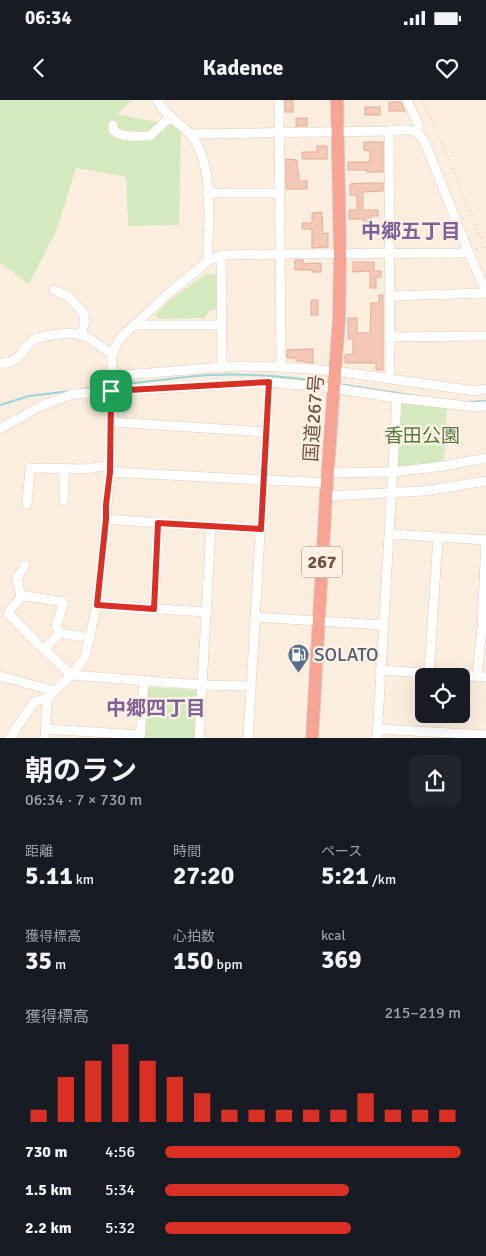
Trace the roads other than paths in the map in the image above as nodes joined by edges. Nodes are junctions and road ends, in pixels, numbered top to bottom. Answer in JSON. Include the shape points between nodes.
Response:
{"nodes":[{"id":1,"x":157,"y":100,"type":"edge"},
{"id":2,"x":279,"y":100,"type":"edge"},
{"id":3,"x":337,"y":100,"type":"edge"},
{"id":4,"x":407,"y":100,"type":"edge"},
{"id":5,"x":171,"y":116,"type":"junction"},
{"id":6,"x":113,"y":126,"type":"dead end"},
{"id":7,"x":389,"y":131,"type":"junction"},
{"id":8,"x":338,"y":132,"type":"junction"},
{"id":9,"x":417,"y":132,"type":"junction"},
{"id":10,"x":279,"y":133,"type":"junction"},
{"id":11,"x":192,"y":134,"type":"junction"},
{"id":12,"x":208,"y":193,"type":"junction"},
{"id":13,"x":279,"y":193,"type":"junction"},
{"id":14,"x":468,"y":251,"type":"junction"},
{"id":15,"x":388,"y":253,"type":"junction"},
{"id":16,"x":280,"y":254,"type":"junction"},
{"id":17,"x":340,"y":254,"type":"junction"},
{"id":18,"x":221,"y":255,"type":"junction"},
{"id":19,"x":208,"y":261,"type":"junction"},
{"id":20,"x":54,"y":290,"type":"dead end"},
{"id":21,"x":486,"y":292,"type":"edge"},
{"id":22,"x":390,"y":296,"type":"junction"},
{"id":23,"x":221,"y":324,"type":"junction"},
{"id":24,"x":135,"y":325,"type":"junction"},
{"id":25,"x":81,"y":335,"type":"junction"},
{"id":26,"x":486,"y":336,"type":"edge"},
{"id":27,"x":390,"y":337,"type":"junction"},
{"id":28,"x":112,"y":354,"type":"junction"},
{"id":29,"x":0,"y":364,"type":"edge"},
{"id":30,"x":222,"y":367,"type":"junction"},
{"id":31,"x":281,"y":367,"type":"junction"},
{"id":32,"x":390,"y":378,"type":"junction"},
{"id":33,"x":334,"y":380,"type":"junction"},
{"id":34,"x":269,"y":382,"type":"junction"},
{"id":35,"x":111,"y":384,"type":"junction"},
{"id":36,"x":486,"y":389,"type":"edge"},
{"id":37,"x":397,"y":398,"type":"junction"},
{"id":38,"x":486,"y":406,"type":"edge"},
{"id":39,"x":0,"y":419,"type":"edge"},
{"id":40,"x":11,"y":422,"type":"junction"},
{"id":41,"x":111,"y":422,"type":"junction"},
{"id":42,"x":0,"y":429,"type":"edge"},
{"id":43,"x":266,"y":432,"type":"junction"},
{"id":44,"x":486,"y":458,"type":"edge"},
{"id":45,"x":64,"y":468,"type":"junction"},
{"id":46,"x":110,"y":468,"type":"junction"},
{"id":47,"x":392,"y":472,"type":"junction"},
{"id":48,"x":263,"y":480,"type":"junction"},
{"id":49,"x":486,"y":481,"type":"edge"},
{"id":50,"x":327,"y":484,"type":"junction"},
{"id":51,"x":392,"y":493,"type":"junction"},
{"id":52,"x":64,"y":500,"type":"dead end"},
{"id":53,"x":28,"y":504,"type":"dead end"},
{"id":54,"x":106,"y":519,"type":"junction"},
{"id":55,"x":158,"y":523,"type":"junction"},
{"id":56,"x":211,"y":526,"type":"junction"},
{"id":57,"x":261,"y":529,"type":"junction"},
{"id":58,"x":390,"y":534,"type":"junction"},
{"id":59,"x":438,"y":537,"type":"junction"},
{"id":60,"x":486,"y":540,"type":"edge"},
{"id":61,"x":25,"y":565,"type":"dead end"},
{"id":62,"x":485,"y":579,"type":"edge"},
{"id":63,"x":21,"y":597,"type":"junction"},
{"id":64,"x":97,"y":605,"type":"junction"},
{"id":65,"x":154,"y":609,"type":"junction"},
{"id":66,"x":207,"y":612,"type":"junction"},
{"id":67,"x":255,"y":617,"type":"junction"},
{"id":68,"x":319,"y":621,"type":"junction"},
{"id":69,"x":383,"y":625,"type":"junction"},
{"id":70,"x":484,"y":628,"type":"edge"},
{"id":71,"x":60,"y":633,"type":"junction"},
{"id":72,"x":90,"y":638,"type":"junction"},
{"id":73,"x":44,"y":649,"type":"junction"},
{"id":74,"x":429,"y":668,"type":"edge"},
{"id":75,"x":380,"y":670,"type":"junction"},
{"id":76,"x":415,"y":672,"type":"edge"},
{"id":77,"x":71,"y":675,"type":"junction"},
{"id":78,"x":0,"y":676,"type":"edge"},
{"id":79,"x":481,"y":677,"type":"edge"},
{"id":80,"x":144,"y":680,"type":"junction"},
{"id":81,"x":203,"y":685,"type":"junction"},
{"id":82,"x":250,"y":686,"type":"junction"},
{"id":83,"x":50,"y":695,"type":"junction"},
{"id":84,"x":378,"y":729,"type":"junction"},
{"id":85,"x":45,"y":734,"type":"edge"},
{"id":86,"x":486,"y":735,"type":"edge"},
{"id":87,"x":436,"y":736,"type":"edge"},
{"id":88,"x":140,"y":737,"type":"edge"},
{"id":89,"x":9,"y":738,"type":"edge"},
{"id":90,"x":199,"y":738,"type":"edge"},
{"id":91,"x":248,"y":738,"type":"edge"},
{"id":92,"x":312,"y":738,"type":"edge"},
{"id":93,"x":377,"y":738,"type":"edge"}],
"edges":[{"from":1,"to":5,"type":"street"},
{"from":2,"to":10,"type":"street"},
{"from":3,"to":8,"type":"highway","name":"国道267号","number":"267"},
{"from":4,"to":9,"type":"street","via":[[418,124]]},
{"from":5,"to":6,"type":"street","via":[[150,136],[116,133]]},
{"from":5,"to":11,"type":"street"},
{"from":7,"to":8,"type":"street"},
{"from":7,"to":9,"type":"street"},
{"from":7,"to":15,"type":"street"},
{"from":8,"to":10,"type":"street"},
{"from":8,"to":17,"type":"highway","name":"国道267号","number":"267"},
{"from":9,"to":14,"type":"street","via":[[424,140]]},
{"from":10,"to":11,"type":"street"},
{"from":10,"to":13,"type":"street"},
{"from":11,"to":12,"type":"street","via":[[206,166]]},
{"from":12,"to":13,"type":"street"},
{"from":12,"to":19,"type":"street"},
{"from":13,"to":16,"type":"street"},
{"from":14,"to":15,"type":"street"},
{"from":14,"to":21,"type":"street"},
{"from":15,"to":17,"type":"street"},
{"from":15,"to":22,"type":"street"},
{"from":16,"to":17,"type":"street"},
{"from":16,"to":18,"type":"street"},
{"from":16,"to":31,"type":"street"},
{"from":17,"to":33,"type":"highway","name":"国道267号","number":"267"},
{"from":18,"to":19,"type":"street"},
{"from":18,"to":23,"type":"street"},
{"from":19,"to":24,"type":"street"},
{"from":20,"to":25,"type":"street","via":[[70,297],[84,314]]},
{"from":21,"to":22,"type":"street"},
{"from":22,"to":27,"type":"street"},
{"from":23,"to":24,"type":"street"},
{"from":23,"to":30,"type":"street"},
{"from":24,"to":28,"type":"street","via":[[120,338]]},
{"from":25,"to":28,"type":"street"},
{"from":25,"to":29,"type":"street","via":[[39,337],[28,343],[14,361]]},
{"from":26,"to":27,"type":"street"},
{"from":27,"to":32,"type":"street"},
{"from":28,"to":35,"type":"street"},
{"from":30,"to":31,"type":"street"},
{"from":30,"to":35,"type":"street"},
{"from":31,"to":33,"type":"street"},
{"from":32,"to":33,"type":"street"},
{"from":32,"to":36,"type":"street","via":[[475,391]]},
{"from":33,"to":34,"type":"street"},
{"from":33,"to":37,"type":"street"},
{"from":33,"to":50,"type":"highway","name":"国道267号","number":"267"},
{"from":34,"to":35,"type":"street"},
{"from":34,"to":43,"type":"street"},
{"from":35,"to":40,"type":"street","via":[[38,406]]},
{"from":35,"to":41,"type":"street"},
{"from":37,"to":38,"type":"street"},
{"from":37,"to":47,"type":"street"},
{"from":39,"to":40,"type":"street"},
{"from":40,"to":42,"type":"street"},
{"from":41,"to":43,"type":"street"},
{"from":41,"to":46,"type":"street"},
{"from":43,"to":48,"type":"street"},
{"from":44,"to":47,"type":"street"},
{"from":45,"to":46,"type":"street"},
{"from":45,"to":52,"type":"street"},
{"from":45,"to":53,"type":"street","via":[[30,468]]},
{"from":46,"to":48,"type":"street"},
{"from":46,"to":54,"type":"street"},
{"from":47,"to":50,"type":"street"},
{"from":47,"to":51,"type":"street"},
{"from":48,"to":50,"type":"street"},
{"from":48,"to":57,"type":"street"},
{"from":49,"to":51,"type":"street"},
{"from":50,"to":51,"type":"street"},
{"from":50,"to":68,"type":"highway","name":"国道267号","number":"267"},
{"from":51,"to":58,"type":"street"},
{"from":54,"to":55,"type":"street"},
{"from":54,"to":64,"type":"street"},
{"from":55,"to":56,"type":"street"},
{"from":55,"to":65,"type":"street"},
{"from":56,"to":57,"type":"street"},
{"from":56,"to":66,"type":"street"},
{"from":57,"to":67,"type":"street"},
{"from":58,"to":59,"type":"street"},
{"from":58,"to":69,"type":"street"},
{"from":59,"to":60,"type":"street"},
{"from":59,"to":74,"type":"street"},
{"from":60,"to":62,"type":"street"},
{"from":61,"to":63,"type":"street","via":[[17,578]]},
{"from":62,"to":70,"type":"street"},
{"from":63,"to":71,"type":"street","via":[[64,602],[56,626]]},
{"from":63,"to":73,"type":"street","via":[[8,613]]},
{"from":64,"to":65,"type":"street"},
{"from":64,"to":72,"type":"street"},
{"from":65,"to":66,"type":"street"},
{"from":66,"to":81,"type":"street"},
{"from":67,"to":68,"type":"street"},
{"from":67,"to":82,"type":"street"},
{"from":68,"to":69,"type":"street"},
{"from":68,"to":92,"type":"highway","name":"国道267号","number":"267"},
{"from":69,"to":75,"type":"street"},
{"from":70,"to":79,"type":"street"},
{"from":71,"to":72,"type":"street"},
{"from":71,"to":73,"type":"street"},
{"from":72,"to":77,"type":"street","via":[[85,657]]},
{"from":73,"to":77,"type":"street"},
{"from":75,"to":76,"type":"street"},
{"from":75,"to":84,"type":"street"},
{"from":77,"to":80,"type":"street"},
{"from":77,"to":83,"type":"street"},
{"from":78,"to":83,"type":"street"},
{"from":80,"to":81,"type":"street"},
{"from":80,"to":88,"type":"street"},
{"from":81,"to":82,"type":"street"},
{"from":81,"to":90,"type":"street"},
{"from":82,"to":91,"type":"street"},
{"from":83,"to":85,"type":"street"},
{"from":83,"to":89,"type":"street","via":[[34,702]]},
{"from":84,"to":87,"type":"street"},
{"from":84,"to":93,"type":"street"},
{"from":85,"to":88,"type":"street"},
{"from":86,"to":87,"type":"street"}]}
